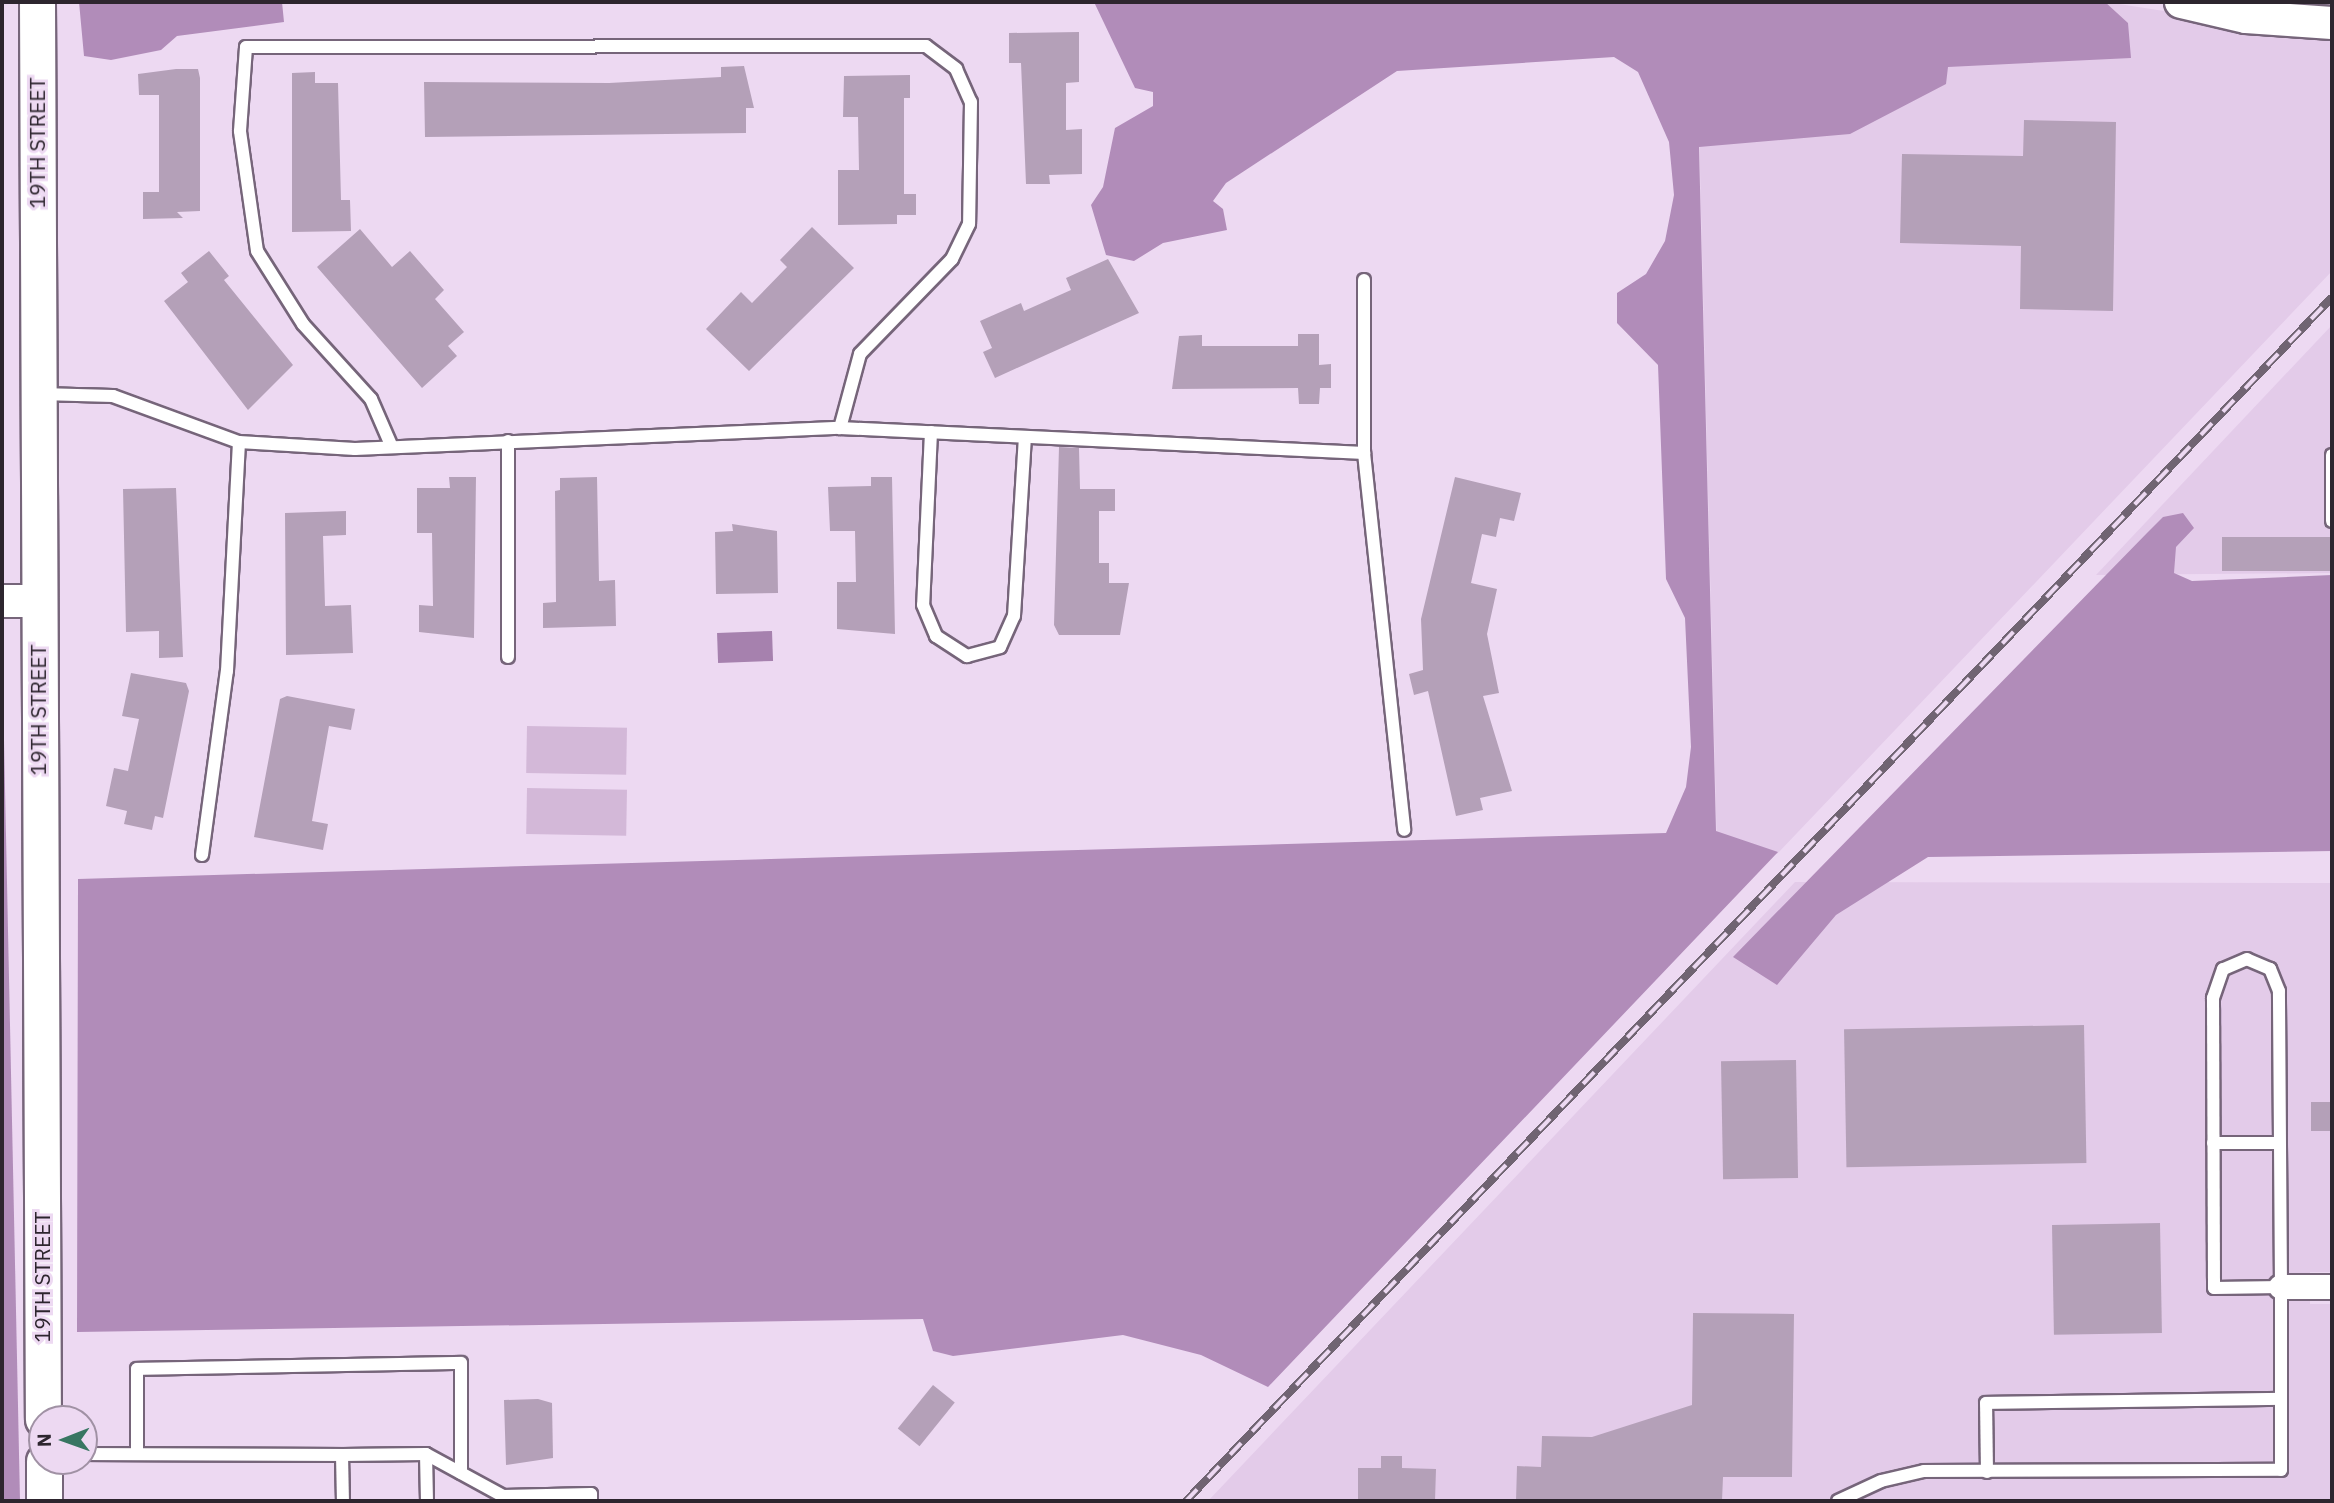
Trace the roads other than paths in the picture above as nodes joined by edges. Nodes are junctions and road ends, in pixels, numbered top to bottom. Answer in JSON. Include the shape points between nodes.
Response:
{"nodes":[{"id":1,"x":37,"y":2,"type":"edge"},
{"id":2,"x":2181,"y":2,"type":"edge"},
{"id":3,"x":2332,"y":23,"type":"edge"},
{"id":4,"x":1364,"y":280,"type":"dead end"},
{"id":5,"x":37,"y":394,"type":"junction"},
{"id":6,"x":840,"y":428,"type":"junction"},
{"id":7,"x":931,"y":432,"type":"junction"},
{"id":8,"x":1025,"y":437,"type":"junction"},
{"id":9,"x":508,"y":441,"type":"junction"},
{"id":10,"x":239,"y":442,"type":"junction"},
{"id":11,"x":391,"y":445,"type":"junction"},
{"id":12,"x":1364,"y":453,"type":"junction"},
{"id":13,"x":2332,"y":455,"type":"edge"},
{"id":14,"x":2332,"y":521,"type":"edge"},
{"id":15,"x":2,"y":601,"type":"edge"},
{"id":16,"x":37,"y":601,"type":"junction"},
{"id":17,"x":508,"y":657,"type":"dead end"},
{"id":18,"x":1404,"y":830,"type":"dead end"},
{"id":19,"x":202,"y":855,"type":"dead end"},
{"id":20,"x":2213,"y":1143,"type":"junction"},
{"id":21,"x":2279,"y":1143,"type":"junction"},
{"id":22,"x":2281,"y":1287,"type":"junction"},
{"id":23,"x":2332,"y":1287,"type":"edge"},
{"id":24,"x":2280,"y":1399,"type":"junction"},
{"id":25,"x":43,"y":1405,"type":"edge"},
{"id":26,"x":98,"y":1454,"type":"edge"},
{"id":27,"x":137,"y":1454,"type":"junction"},
{"id":28,"x":426,"y":1454,"type":"junction"},
{"id":29,"x":342,"y":1455,"type":"junction"},
{"id":30,"x":1987,"y":1472,"type":"junction"},
{"id":31,"x":461,"y":1473,"type":"junction"},
{"id":32,"x":44,"y":1475,"type":"edge"},
{"id":33,"x":503,"y":1499,"type":"edge"},
{"id":34,"x":44,"y":1501,"type":"edge"},
{"id":35,"x":343,"y":1501,"type":"edge"},
{"id":36,"x":426,"y":1501,"type":"edge"},
{"id":37,"x":591,"y":1501,"type":"edge"},
{"id":38,"x":1838,"y":1501,"type":"edge"}],
"edges":[{"from":1,"to":5,"type":"main road","name":"19TH STREET"},
{"from":2,"to":3,"type":"street","via":[[2246,17]]},
{"from":4,"to":12,"type":"lane"},
{"from":5,"to":10,"type":"lane","via":[[113,396]]},
{"from":5,"to":16,"type":"main road","name":"19TH STREET"},
{"from":6,"to":7,"type":"lane"},
{"from":6,"to":9,"type":"lane"},
{"from":6,"to":11,"type":"lane","via":[[860,354],[952,259],[969,224],[971,102],[956,69],[926,47],[246,47],[240,131],[257,251],[303,324],[371,399]]},
{"from":7,"to":8,"type":"lane"},
{"from":7,"to":8,"type":"lane","via":[[923,605],[936,636],[967,656],[1000,647],[1014,616]]},
{"from":8,"to":12,"type":"lane"},
{"from":9,"to":11,"type":"lane"},
{"from":9,"to":17,"type":"lane"},
{"from":10,"to":11,"type":"lane"},
{"from":10,"to":19,"type":"lane","via":[[227,671]]},
{"from":12,"to":18,"type":"lane"},
{"from":13,"to":14,"type":"lane"},
{"from":15,"to":16,"type":"street"},
{"from":16,"to":25,"type":"main road","name":"19TH STREET"},
{"from":20,"to":21,"type":"lane"},
{"from":20,"to":21,"type":"lane","via":[[2214,985],[2226,967],[2248,959],[2268,967],[2278,987]]},
{"from":20,"to":22,"type":"lane","via":[[2214,1288]]},
{"from":21,"to":22,"type":"lane"},
{"from":22,"to":23,"type":"street"},
{"from":22,"to":24,"type":"lane"},
{"from":24,"to":30,"type":"lane","via":[[1986,1403]]},
{"from":24,"to":30,"type":"lane","via":[[2281,1470]]},
{"from":26,"to":27,"type":"lane"},
{"from":27,"to":29,"type":"lane"},
{"from":27,"to":31,"type":"lane","via":[[137,1369],[461,1363]]},
{"from":28,"to":29,"type":"lane"},
{"from":28,"to":31,"type":"lane"},
{"from":28,"to":36,"type":"lane"},
{"from":29,"to":35,"type":"lane"},
{"from":30,"to":38,"type":"lane","via":[[1903,1475]]},
{"from":31,"to":33,"type":"lane"},
{"from":32,"to":34,"type":"main road"},
{"from":33,"to":37,"type":"lane","via":[[591,1494]]}]}
